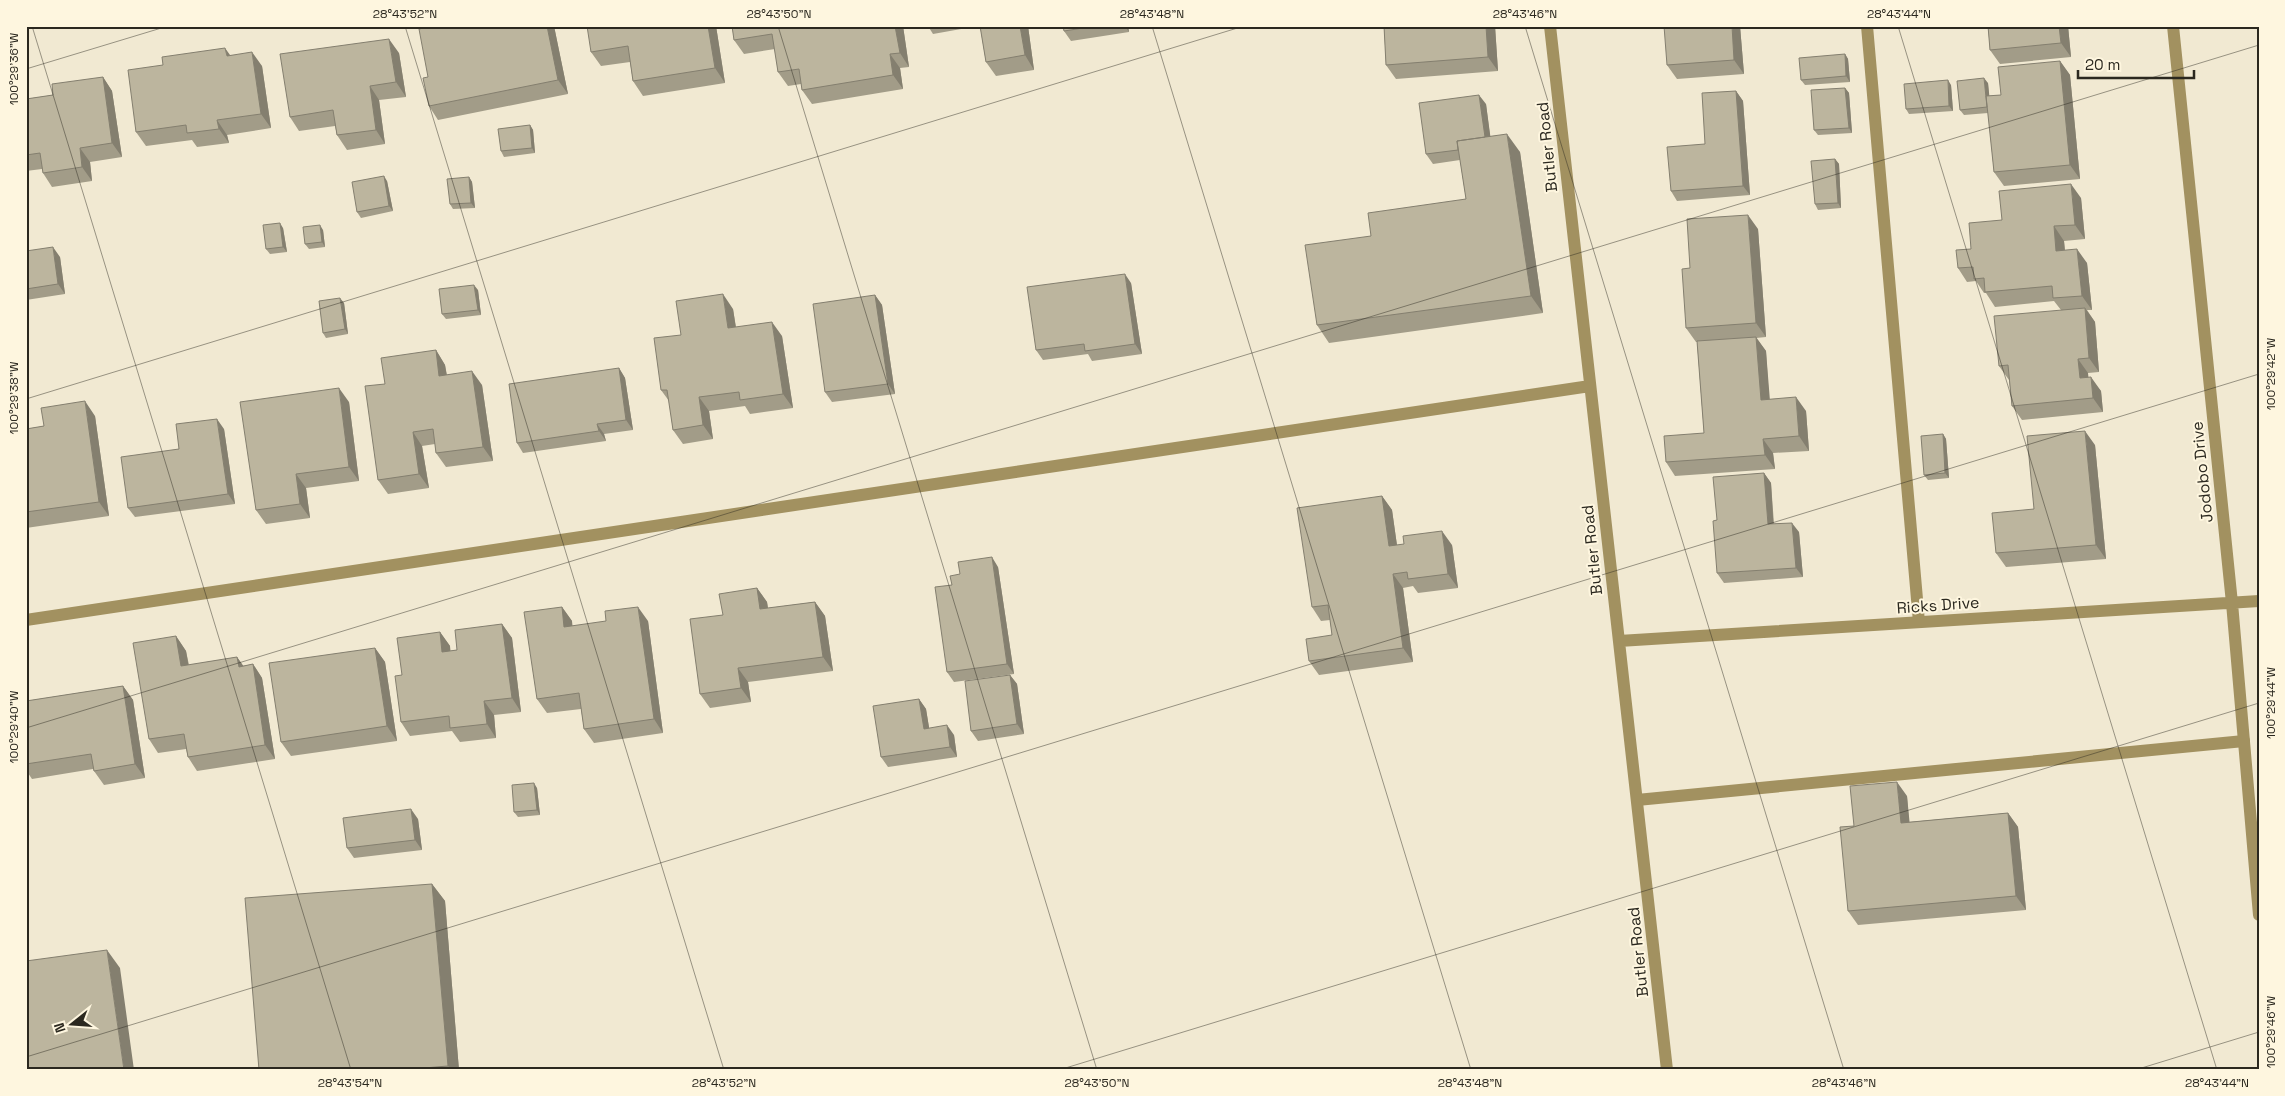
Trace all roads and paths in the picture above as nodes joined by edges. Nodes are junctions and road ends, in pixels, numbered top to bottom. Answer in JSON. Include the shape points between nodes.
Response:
{"nodes":[{"id":1,"x":1550,"y":26,"type":"edge"},
{"id":2,"x":1868,"y":26,"type":"edge"},
{"id":3,"x":2173,"y":26,"type":"edge"},
{"id":4,"x":1590,"y":386,"type":"junction"},
{"id":5,"x":2259,"y":601,"type":"edge"},
{"id":6,"x":2232,"y":603,"type":"junction"},
{"id":7,"x":26,"y":620,"type":"edge"},
{"id":8,"x":1919,"y":622,"type":"junction"},
{"id":9,"x":1619,"y":641,"type":"junction"},
{"id":10,"x":2244,"y":741,"type":"junction"},
{"id":11,"x":1637,"y":800,"type":"junction"},
{"id":12,"x":2259,"y":915,"type":"edge"},
{"id":13,"x":1667,"y":1070,"type":"edge"}],
"edges":[{"from":1,"to":4,"type":"street","name":"Butler Road"},
{"from":2,"to":8,"type":"street"},
{"from":3,"to":6,"type":"street","name":"Jodobo Drive"},
{"from":4,"to":7,"type":"street"},
{"from":4,"to":9,"type":"street","name":"Butler Road"},
{"from":5,"to":6,"type":"street","name":"Ricks Drive"},
{"from":6,"to":8,"type":"street","name":"Ricks Drive"},
{"from":6,"to":10,"type":"street","name":"Jodobo Drive"},
{"from":8,"to":9,"type":"street","name":"Ricks Drive"},
{"from":9,"to":11,"type":"street","name":"Butler Road"},
{"from":10,"to":11,"type":"street"},
{"from":10,"to":12,"type":"street","name":"Jodobo Drive"},
{"from":11,"to":13,"type":"street","name":"Butler Road"}]}
